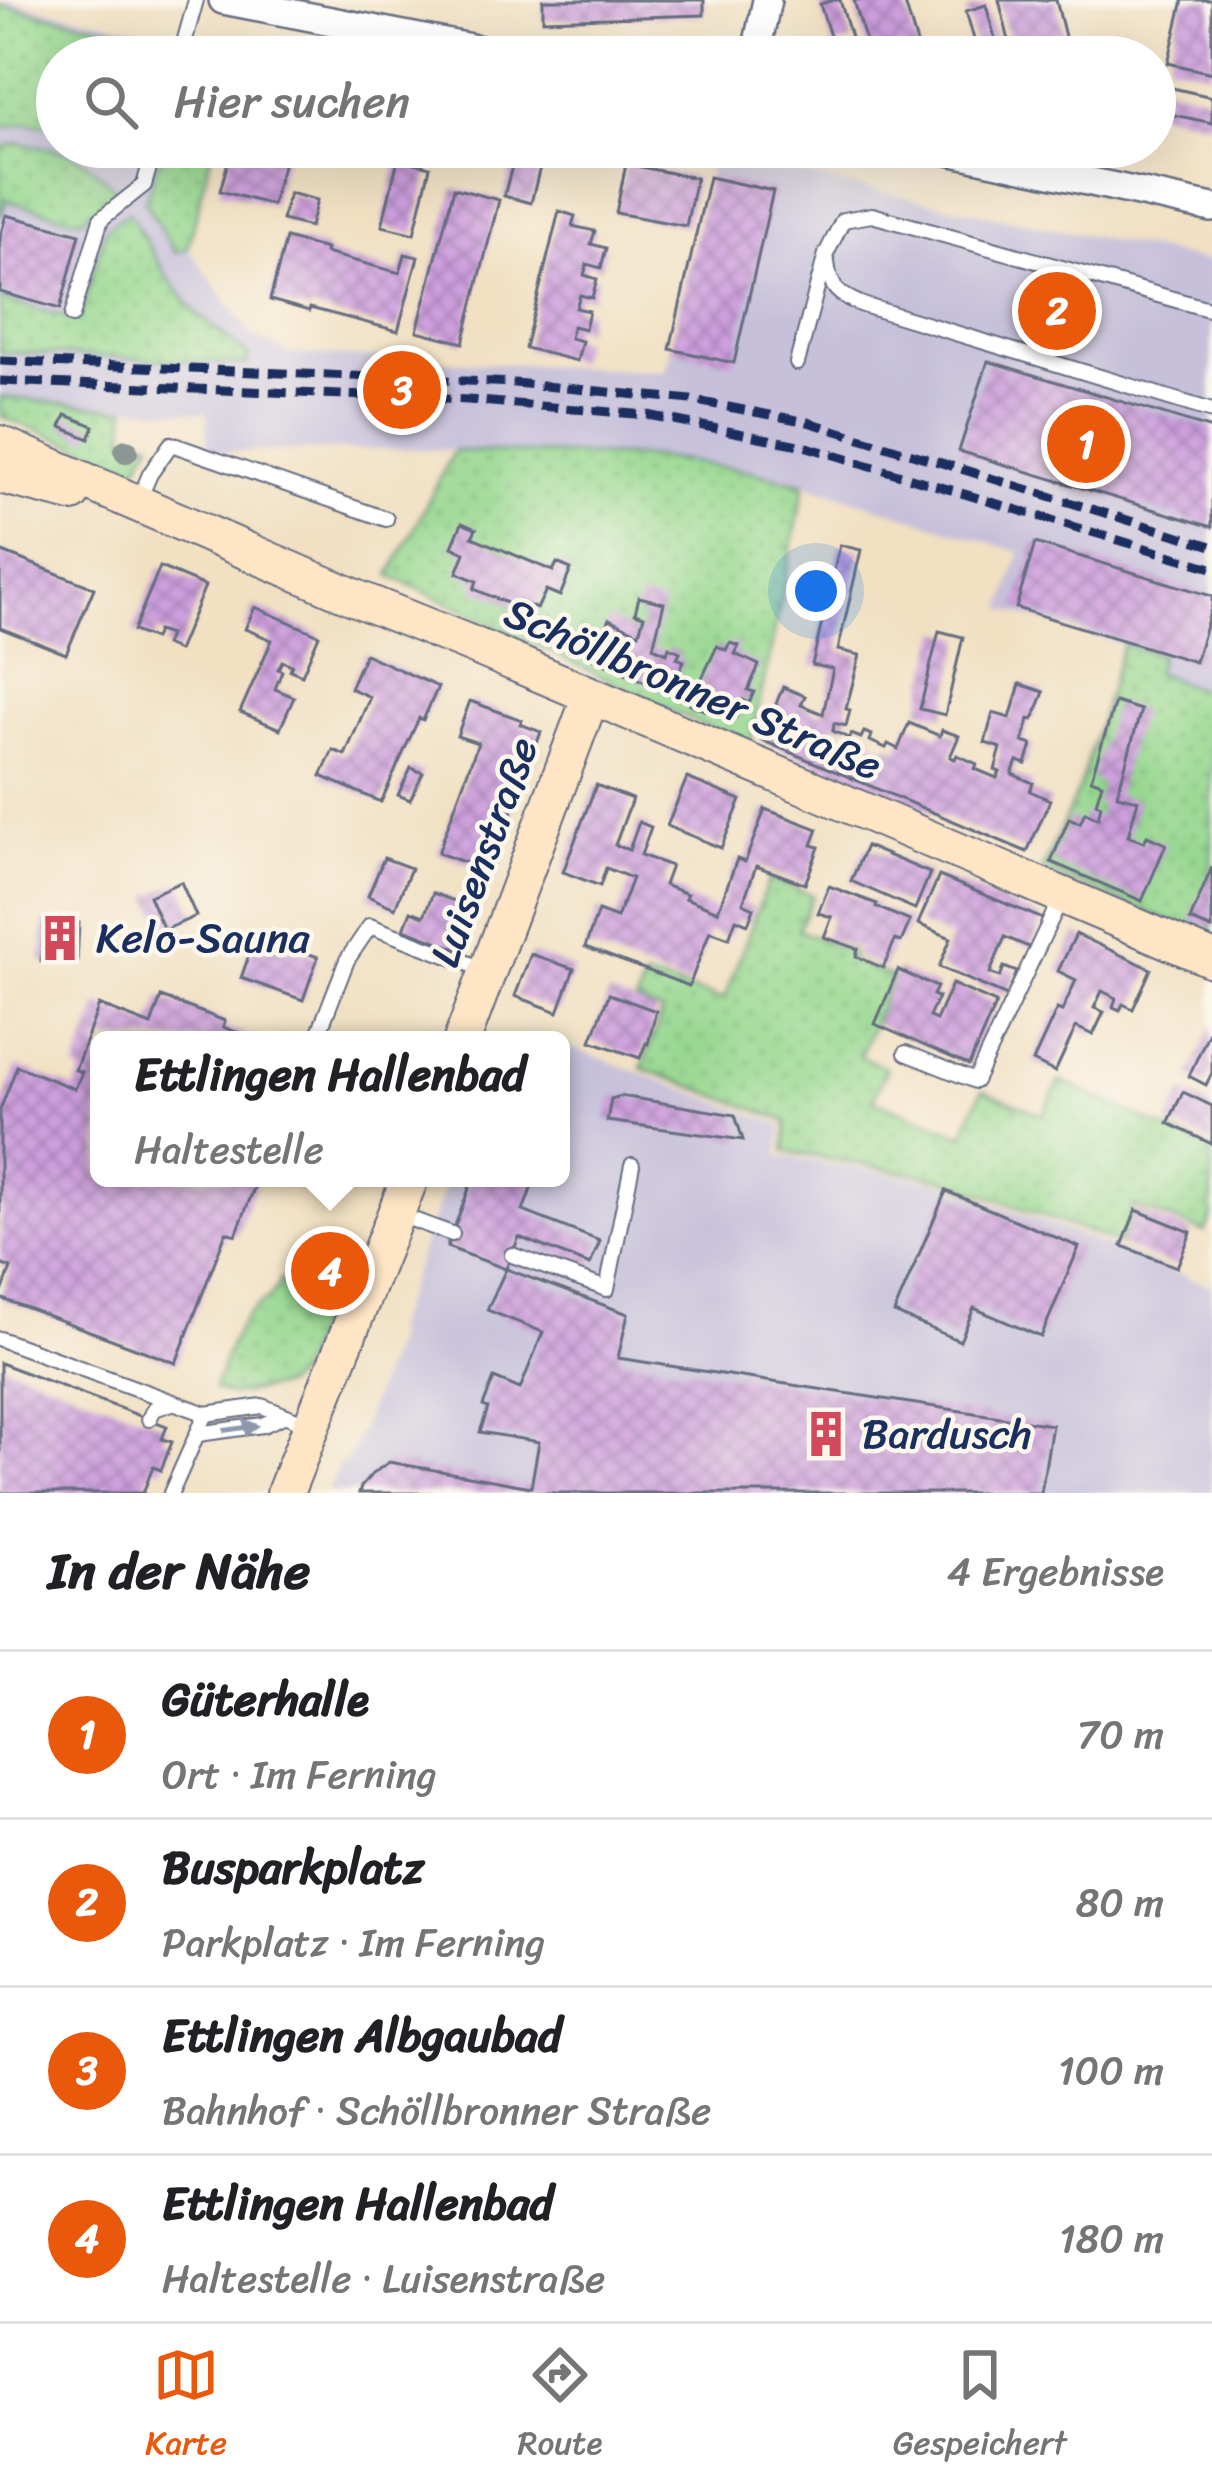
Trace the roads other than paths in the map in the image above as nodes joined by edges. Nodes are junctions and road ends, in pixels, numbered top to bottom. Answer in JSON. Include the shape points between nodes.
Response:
{"nodes":[{"id":1,"x":196,"y":0,"type":"edge"},
{"id":2,"x":223,"y":0,"type":"edge"},
{"id":3,"x":767,"y":0,"type":"edge"},
{"id":4,"x":186,"y":36,"type":"edge"},
{"id":5,"x":409,"y":36,"type":"edge"},
{"id":6,"x":759,"y":36,"type":"edge"},
{"id":7,"x":148,"y":168,"type":"edge"},
{"id":8,"x":1027,"y":168,"type":"edge"},
{"id":9,"x":1212,"y":208,"type":"edge"},
{"id":10,"x":826,"y":254,"type":"junction"},
{"id":11,"x":1212,"y":310,"type":"edge"},
{"id":12,"x":71,"y":316,"type":"dead end"},
{"id":13,"x":797,"y":363,"type":"dead end"},
{"id":14,"x":1212,"y":411,"type":"edge"},
{"id":15,"x":0,"y":443,"type":"edge"},
{"id":16,"x":0,"y":476,"type":"edge"},
{"id":17,"x":137,"y":504,"type":"junction"},
{"id":18,"x":386,"y":519,"type":"dead end"},
{"id":19,"x":590,"y":696,"type":"junction"},
{"id":20,"x":1062,"y":896,"type":"junction"},
{"id":21,"x":1212,"y":959,"type":"edge"},
{"id":22,"x":488,"y":971,"type":"junction"},
{"id":23,"x":319,"y":1031,"type":"edge"},
{"id":24,"x":465,"y":1031,"type":"edge"},
{"id":25,"x":906,"y":1053,"type":"dead end"},
{"id":26,"x":632,"y":1166,"type":"dead end"},
{"id":27,"x":407,"y":1187,"type":"edge"},
{"id":28,"x":397,"y":1214,"type":"junction"},
{"id":29,"x":452,"y":1234,"type":"dead end"},
{"id":30,"x":512,"y":1255,"type":"dead end"},
{"id":31,"x":0,"y":1339,"type":"edge"},
{"id":32,"x":172,"y":1403,"type":"junction"},
{"id":33,"x":206,"y":1414,"type":"junction"},
{"id":34,"x":149,"y":1419,"type":"dead end"},
{"id":35,"x":297,"y":1421,"type":"junction"},
{"id":36,"x":198,"y":1434,"type":"junction"},
{"id":37,"x":171,"y":1493,"type":"edge"},
{"id":38,"x":285,"y":1493,"type":"edge"}],
"edges":[{"from":1,"to":4,"type":"lane"},
{"from":2,"to":5,"type":"street"},
{"from":3,"to":6,"type":"street"},
{"from":7,"to":12,"type":"lane","via":[[144,185],[101,219]]},
{"from":8,"to":9,"type":"street"},
{"from":10,"to":11,"type":"lane","via":[[843,220],[872,215]]},
{"from":10,"to":13,"type":"lane"},
{"from":10,"to":14,"type":"lane","via":[[840,296]]},
{"from":15,"to":17,"type":"main road","name":"Schöllbronner Straße"},
{"from":16,"to":17,"type":"main road","name":"Schöllbronner Straße"},
{"from":17,"to":18,"type":"lane","via":[[171,444]]},
{"from":17,"to":19,"type":"main road","name":"Schöllbronner Straße"},
{"from":19,"to":20,"type":"main road","name":"Schöllbronner Straße"},
{"from":19,"to":22,"type":"main road","name":"Luisenstraße"},
{"from":20,"to":21,"type":"main road","name":"Schöllbronner Straße"},
{"from":20,"to":25,"type":"lane","via":[[975,1081]]},
{"from":22,"to":23,"type":"lane","via":[[370,926]]},
{"from":22,"to":24,"type":"main road","name":"Luisenstraße"},
{"from":26,"to":30,"type":"lane","via":[[608,1289]]},
{"from":27,"to":28,"type":"main road"},
{"from":28,"to":29,"type":"lane"},
{"from":28,"to":35,"type":"main road"},
{"from":31,"to":32,"type":"lane"},
{"from":32,"to":33,"type":"lane"},
{"from":32,"to":34,"type":"lane","via":[[154,1408]]},
{"from":33,"to":35,"type":"lane","via":[[262,1406]]},
{"from":33,"to":36,"type":"lane"},
{"from":36,"to":35,"type":"lane","one_way":true},
{"from":35,"to":38,"type":"main road"},
{"from":36,"to":37,"type":"lane"}]}
